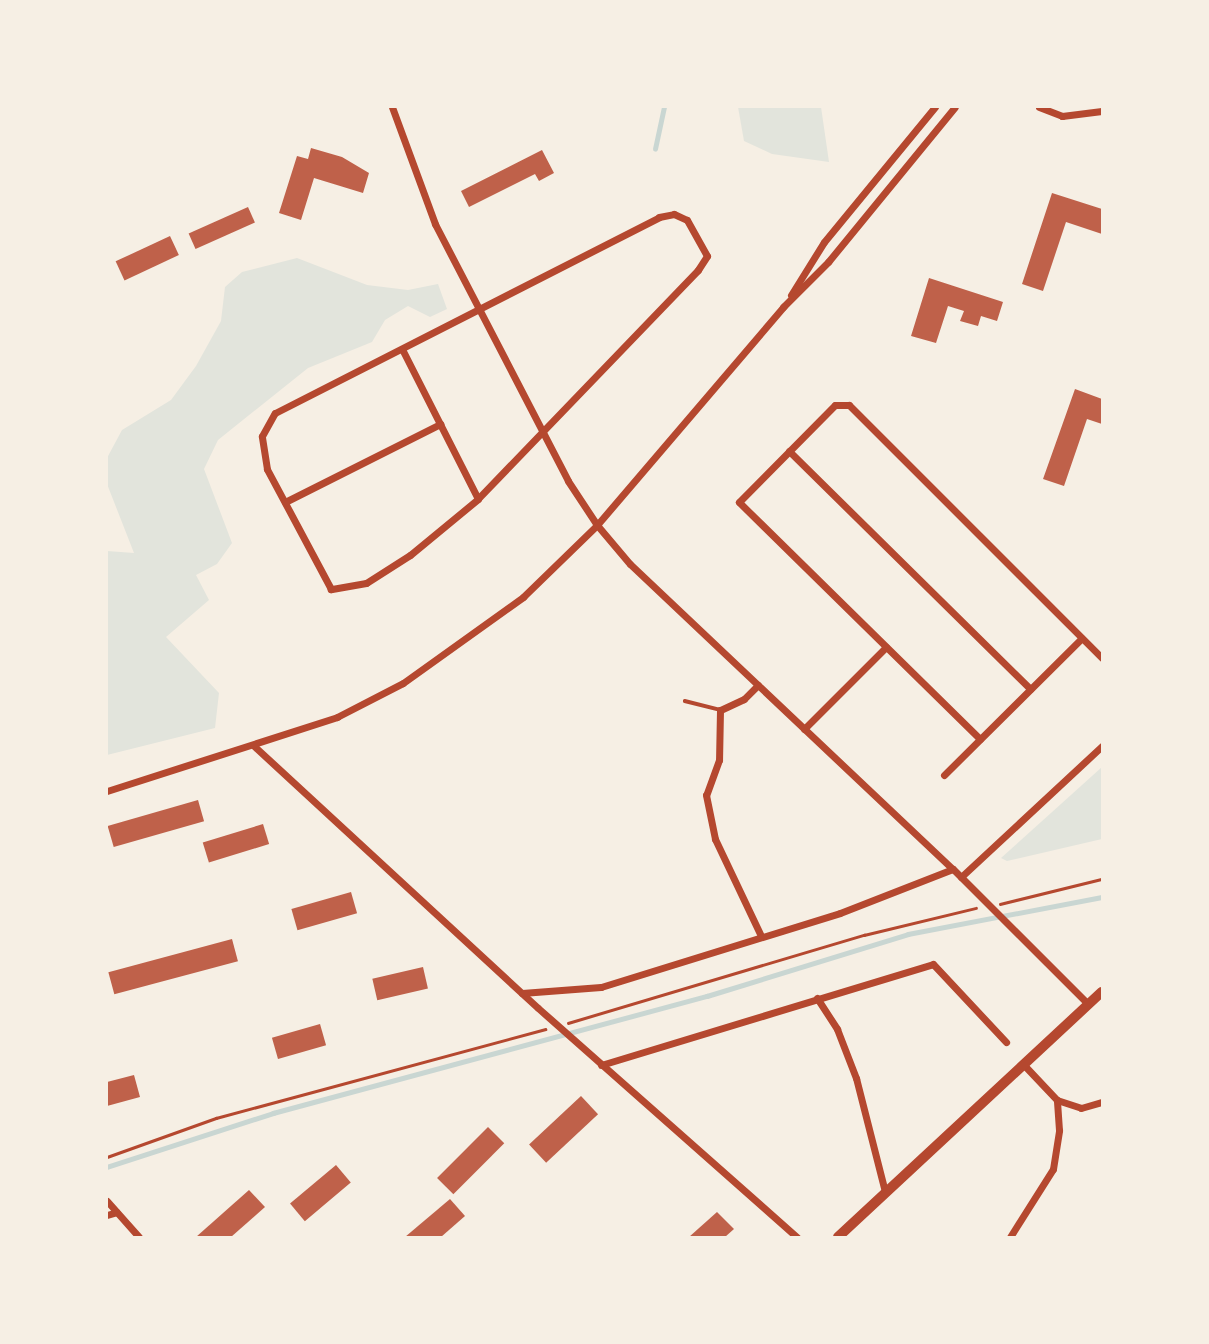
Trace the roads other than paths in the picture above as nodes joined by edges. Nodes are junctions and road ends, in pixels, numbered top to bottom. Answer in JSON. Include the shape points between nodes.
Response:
{"nodes":[{"id":1,"x":392,"y":107,"type":"edge"},
{"id":2,"x":936,"y":107,"type":"edge"},
{"id":3,"x":956,"y":107,"type":"edge"},
{"id":4,"x":1039,"y":107,"type":"edge"},
{"id":5,"x":1057,"y":107,"type":"edge"},
{"id":6,"x":1102,"y":111,"type":"edge"},
{"id":7,"x":1052,"y":115,"type":"junction"},
{"id":8,"x":783,"y":307,"type":"junction"},
{"id":9,"x":479,"y":311,"type":"junction"},
{"id":10,"x":402,"y":349,"type":"junction"},
{"id":11,"x":440,"y":424,"type":"junction"},
{"id":12,"x":544,"y":432,"type":"junction"},
{"id":13,"x":789,"y":451,"type":"junction"},
{"id":14,"x":478,"y":499,"type":"junction"},
{"id":15,"x":285,"y":502,"type":"junction"},
{"id":16,"x":597,"y":525,"type":"junction"},
{"id":17,"x":1082,"y":638,"type":"junction"},
{"id":18,"x":887,"y":646,"type":"junction"},
{"id":19,"x":1102,"y":658,"type":"edge"},
{"id":20,"x":758,"y":685,"type":"junction"},
{"id":21,"x":1030,"y":689,"type":"junction"},
{"id":22,"x":685,"y":701,"type":"dead end"},
{"id":23,"x":720,"y":710,"type":"junction"},
{"id":24,"x":804,"y":729,"type":"junction"},
{"id":25,"x":980,"y":739,"type":"junction"},
{"id":26,"x":254,"y":746,"type":"junction"},
{"id":27,"x":1102,"y":746,"type":"edge"},
{"id":28,"x":944,"y":775,"type":"dead end"},
{"id":29,"x":107,"y":791,"type":"edge"},
{"id":30,"x":953,"y":869,"type":"junction"},
{"id":31,"x":961,"y":877,"type":"junction"},
{"id":32,"x":761,"y":936,"type":"junction"},
{"id":33,"x":1102,"y":992,"type":"edge"},
{"id":34,"x":522,"y":993,"type":"junction"},
{"id":35,"x":817,"y":998,"type":"junction"},
{"id":36,"x":1088,"y":1003,"type":"junction"},
{"id":37,"x":1006,"y":1042,"type":"dead end"},
{"id":38,"x":1023,"y":1064,"type":"junction"},
{"id":39,"x":601,"y":1065,"type":"junction"},
{"id":40,"x":1057,"y":1100,"type":"junction"},
{"id":41,"x":1102,"y":1102,"type":"edge"},
{"id":42,"x":885,"y":1192,"type":"junction"},
{"id":43,"x":107,"y":1201,"type":"edge"},
{"id":44,"x":117,"y":1212,"type":"junction"},
{"id":45,"x":107,"y":1215,"type":"edge"},
{"id":46,"x":139,"y":1237,"type":"edge"},
{"id":47,"x":797,"y":1237,"type":"edge"},
{"id":48,"x":838,"y":1237,"type":"edge"},
{"id":49,"x":1010,"y":1237,"type":"edge"}],
"edges":[{"from":1,"to":9,"type":"street","via":[[435,225]]},
{"from":2,"to":8,"type":"street","via":[[824,242]]},
{"from":3,"to":8,"type":"street","via":[[828,262]]},
{"from":4,"to":7,"type":"street"},
{"from":5,"to":7,"type":"street"},
{"from":6,"to":7,"type":"street"},
{"from":8,"to":16,"type":"street"},
{"from":9,"to":10,"type":"street"},
{"from":9,"to":12,"type":"street"},
{"from":9,"to":12,"type":"street","via":[[659,217],[674,214],[687,220],[707,256]]},
{"from":10,"to":11,"type":"street"},
{"from":10,"to":15,"type":"street","via":[[275,413],[262,436],[262,453]]},
{"from":11,"to":14,"type":"street"},
{"from":11,"to":15,"type":"street"},
{"from":12,"to":14,"type":"street"},
{"from":12,"to":16,"type":"street"},
{"from":13,"to":17,"type":"street","via":[[835,405],[849,405]]},
{"from":13,"to":18,"type":"street","via":[[739,502]]},
{"from":13,"to":21,"type":"street"},
{"from":14,"to":15,"type":"street","via":[[410,555],[366,583],[331,589]]},
{"from":16,"to":20,"type":"street","via":[[630,564]]},
{"from":16,"to":26,"type":"street","via":[[523,597],[403,683],[337,717]]},
{"from":17,"to":19,"type":"street"},
{"from":17,"to":21,"type":"street"},
{"from":18,"to":24,"type":"street"},
{"from":18,"to":25,"type":"street"},
{"from":20,"to":23,"type":"street","via":[[744,699]]},
{"from":20,"to":24,"type":"street"},
{"from":21,"to":25,"type":"street"},
{"from":22,"to":23,"type":"lane"},
{"from":23,"to":32,"type":"street","via":[[719,760],[706,795],[710,822],[722,858]]},
{"from":24,"to":30,"type":"street"},
{"from":25,"to":28,"type":"street"},
{"from":26,"to":29,"type":"street"},
{"from":26,"to":34,"type":"street"},
{"from":27,"to":31,"type":"street"},
{"from":30,"to":31,"type":"street"},
{"from":30,"to":32,"type":"street","via":[[840,913]]},
{"from":31,"to":36,"type":"street"},
{"from":32,"to":34,"type":"street","via":[[601,987]]},
{"from":33,"to":36,"type":"street"},
{"from":34,"to":39,"type":"street"},
{"from":35,"to":37,"type":"street","via":[[933,964]]},
{"from":35,"to":39,"type":"street"},
{"from":35,"to":42,"type":"street","via":[[856,1078]]},
{"from":36,"to":38,"type":"street"},
{"from":38,"to":40,"type":"street"},
{"from":38,"to":42,"type":"street"},
{"from":39,"to":47,"type":"street"},
{"from":40,"to":41,"type":"street","via":[[1081,1108]]},
{"from":40,"to":49,"type":"street","via":[[1059,1130],[1053,1169]]},
{"from":42,"to":48,"type":"street"},
{"from":43,"to":44,"type":"street"},
{"from":44,"to":45,"type":"street"},
{"from":44,"to":46,"type":"street"}]}
